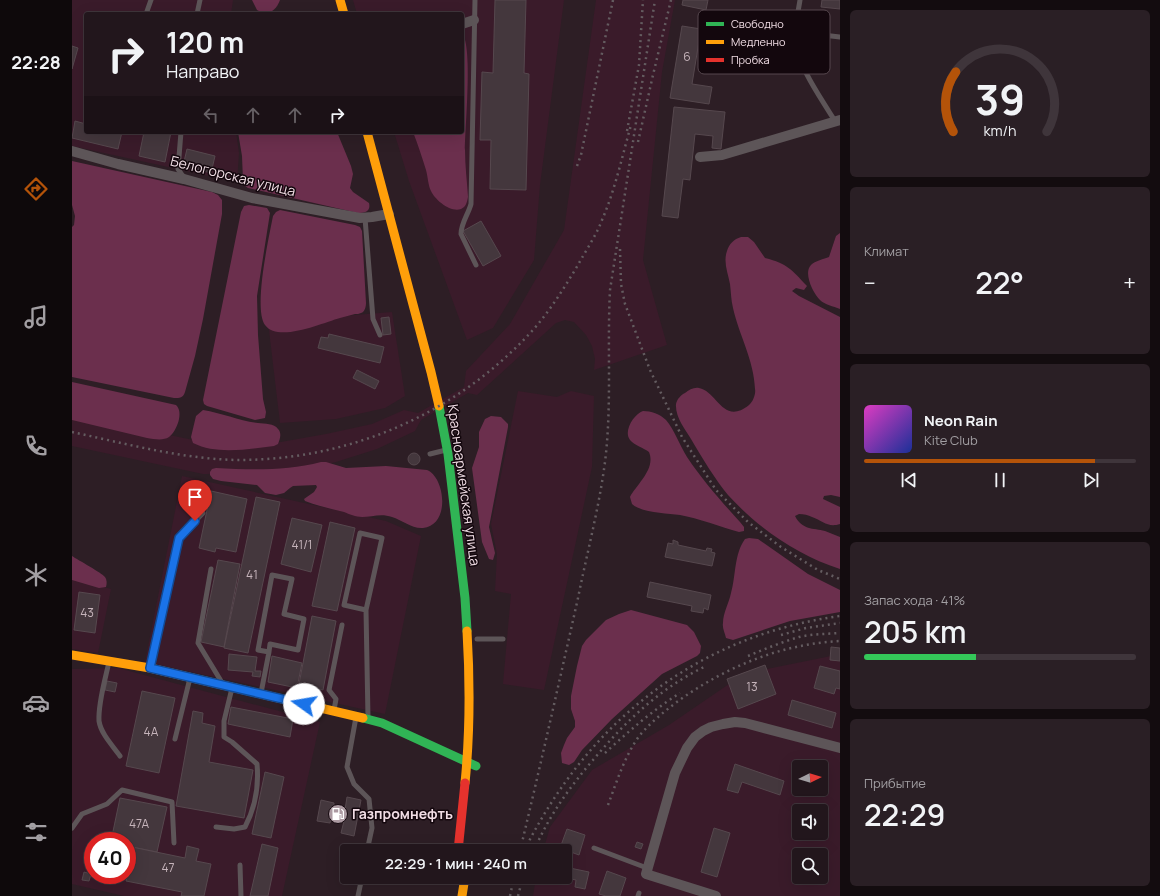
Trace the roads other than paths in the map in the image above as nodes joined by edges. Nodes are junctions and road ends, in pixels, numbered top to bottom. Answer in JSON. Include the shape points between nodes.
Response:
{"nodes":[{"id":1,"x":151,"y":0,"type":"edge"},
{"id":2,"x":200,"y":0,"type":"edge"},
{"id":3,"x":331,"y":0,"type":"edge"},
{"id":4,"x":340,"y":0,"type":"edge"},
{"id":5,"x":475,"y":0,"type":"edge"},
{"id":6,"x":800,"y":0,"type":"edge"},
{"id":7,"x":799,"y":10,"type":"edge"},
{"id":8,"x":147,"y":12,"type":"edge"},
{"id":9,"x":197,"y":12,"type":"edge"},
{"id":10,"x":334,"y":12,"type":"edge"},
{"id":11,"x":343,"y":12,"type":"edge"},
{"id":12,"x":474,"y":20,"type":"junction"},
{"id":13,"x":464,"y":23,"type":"edge"},
{"id":14,"x":830,"y":36,"type":"edge"},
{"id":15,"x":840,"y":37,"type":"edge"},
{"id":16,"x":808,"y":74,"type":"edge"},
{"id":17,"x":838,"y":120,"type":"edge"},
{"id":18,"x":181,"y":134,"type":"edge"},
{"id":19,"x":368,"y":134,"type":"edge"},
{"id":20,"x":72,"y":151,"type":"edge"},
{"id":21,"x":700,"y":157,"type":"dead end"},
{"id":22,"x":184,"y":179,"type":"junction"},
{"id":23,"x":389,"y":214,"type":"junction"},
{"id":24,"x":365,"y":218,"type":"junction"},
{"id":25,"x":476,"y":265,"type":"dead end"},
{"id":26,"x":380,"y":335,"type":"dead end"},
{"id":27,"x":451,"y":447,"type":"junction"},
{"id":28,"x":430,"y":454,"type":"dead end"},
{"id":29,"x":460,"y":474,"type":"dead end"},
{"id":30,"x":203,"y":513,"type":"dead end"},
{"id":31,"x":211,"y":569,"type":"dead end"},
{"id":32,"x":366,"y":610,"type":"junction"},
{"id":33,"x":342,"y":625,"type":"dead end"},
{"id":34,"x":477,"y":639,"type":"dead end"},
{"id":35,"x":503,"y":639,"type":"dead end"},
{"id":36,"x":269,"y":652,"type":"junction"},
{"id":37,"x":72,"y":655,"type":"edge"},
{"id":38,"x":109,"y":661,"type":"junction"},
{"id":39,"x":150,"y":668,"type":"junction"},
{"id":40,"x":190,"y":677,"type":"junction"},
{"id":41,"x":228,"y":686,"type":"junction"},
{"id":42,"x":261,"y":694,"type":"junction"},
{"id":43,"x":478,"y":702,"type":"dead end"},
{"id":44,"x":333,"y":711,"type":"junction"},
{"id":45,"x":357,"y":716,"type":"junction"},
{"id":46,"x":368,"y":719,"type":"junction"},
{"id":47,"x":175,"y":739,"type":"dead end"},
{"id":48,"x":840,"y":748,"type":"edge"},
{"id":49,"x":120,"y":756,"type":"dead end"},
{"id":50,"x":473,"y":767,"type":"junction"},
{"id":51,"x":72,"y":828,"type":"edge"},
{"id":52,"x":216,"y":828,"type":"dead end"},
{"id":53,"x":174,"y":843,"type":"dead end"},
{"id":54,"x":369,"y":844,"type":"edge"},
{"id":55,"x":459,"y":844,"type":"edge"},
{"id":56,"x":594,"y":848,"type":"dead end"},
{"id":57,"x":240,"y":865,"type":"dead end"},
{"id":58,"x":647,"y":871,"type":"junction"},
{"id":59,"x":361,"y":884,"type":"edge"},
{"id":60,"x":463,"y":884,"type":"edge"},
{"id":61,"x":241,"y":896,"type":"edge"},
{"id":62,"x":358,"y":896,"type":"edge"},
{"id":63,"x":462,"y":896,"type":"edge"},
{"id":64,"x":716,"y":896,"type":"edge"}],
"edges":[{"from":1,"to":8,"type":"lane"},
{"from":2,"to":9,"type":"lane"},
{"from":3,"to":10,"type":"main road"},
{"from":4,"to":11,"type":"main road"},
{"from":5,"to":12,"type":"lane"},
{"from":6,"to":7,"type":"lane"},
{"from":12,"to":13,"type":"street"},
{"from":12,"to":25,"type":"lane","via":[[471,204],[462,223],[461,234]]},
{"from":14,"to":15,"type":"lane"},
{"from":16,"to":17,"type":"lane"},
{"from":17,"to":21,"type":"street","via":[[722,155]]},
{"from":18,"to":22,"type":"lane","via":[[178,169]]},
{"from":19,"to":23,"type":"main road","name":"Красноармейская улица"},
{"from":20,"to":22,"type":"street","name":"Белогорская улица"},
{"from":22,"to":24,"type":"street","name":"Белогорская улица","via":[[252,198]]},
{"from":23,"to":24,"type":"street","name":"Белогорская улица"},
{"from":23,"to":27,"type":"main road","name":"Красноармейская улица"},
{"from":24,"to":26,"type":"lane","via":[[373,320]]},
{"from":27,"to":28,"type":"lane"},
{"from":27,"to":29,"type":"main road","name":"Красноармейская улица"},
{"from":27,"to":50,"type":"main road","name":"Красноармейская улица","via":[[468,640]]},
{"from":30,"to":39,"type":"lane","via":[[179,538]]},
{"from":31,"to":41,"type":"lane","via":[[198,643]]},
{"from":32,"to":32,"type":"lane","via":[[344,605],[360,533],[382,538]]},
{"from":32,"to":46,"type":"lane"},
{"from":33,"to":44,"type":"lane","via":[[329,690],[336,699]]},
{"from":34,"to":35,"type":"lane"},
{"from":36,"to":36,"type":"lane","via":[[258,650],[272,575],[292,579],[284,614],[304,619],[298,650],[270,644]]},
{"from":36,"to":42,"type":"lane"},
{"from":37,"to":38,"type":"main road"},
{"from":38,"to":39,"type":"main road"},
{"from":38,"to":49,"type":"lane","via":[[99,722],[106,738]]},
{"from":39,"to":40,"type":"main road"},
{"from":40,"to":41,"type":"main road"},
{"from":40,"to":47,"type":"lane"},
{"from":41,"to":42,"type":"main road"},
{"from":41,"to":52,"type":"lane","via":[[224,737],[256,764],[258,777],[254,805],[245,827]]},
{"from":42,"to":44,"type":"main road"},
{"from":43,"to":50,"type":"main road","name":"Красноармейская улица"},
{"from":44,"to":45,"type":"main road"},
{"from":45,"to":46,"type":"main road"},
{"from":45,"to":54,"type":"lane","via":[[347,767],[354,784],[369,799],[372,828]]},
{"from":46,"to":50,"type":"main road","via":[[382,723]]},
{"from":48,"to":58,"type":"street","via":[[745,723],[723,724],[703,731],[687,748],[675,773]]},
{"from":50,"to":55,"type":"main road","name":"Красноармейская улица"},
{"from":51,"to":53,"type":"lane","via":[[82,814],[107,804],[122,790],[172,802]]},
{"from":56,"to":58,"type":"lane"},
{"from":57,"to":61,"type":"lane"},
{"from":58,"to":64,"type":"street"},
{"from":59,"to":62,"type":"lane"},
{"from":60,"to":63,"type":"main road"}]}
